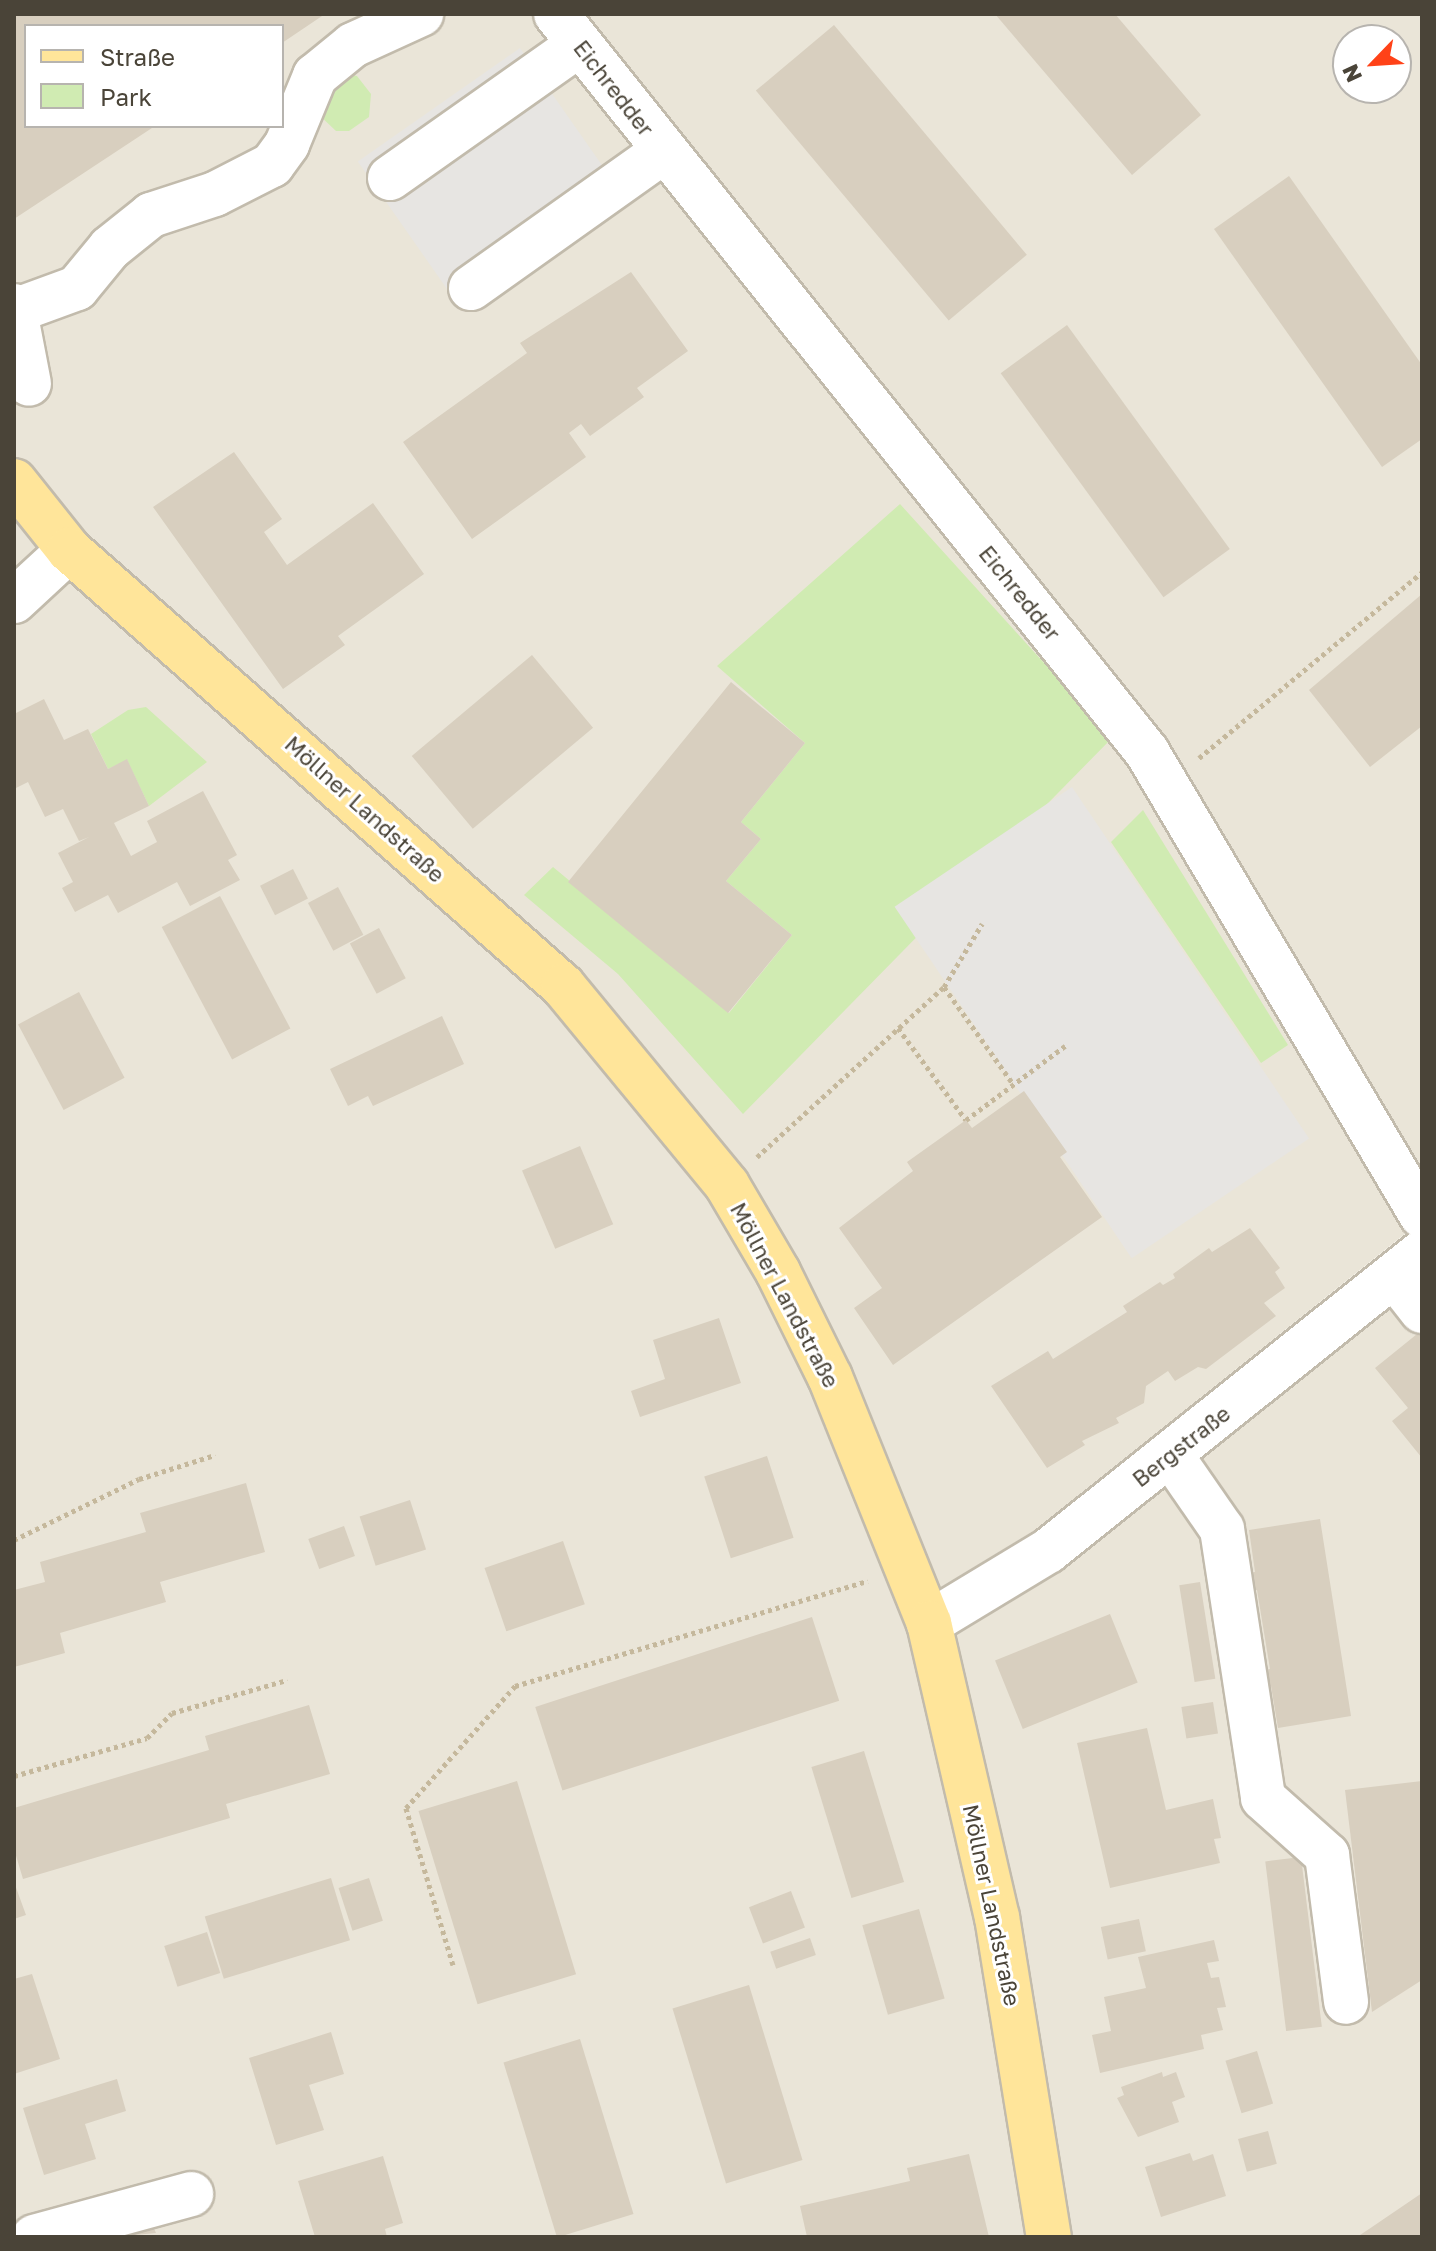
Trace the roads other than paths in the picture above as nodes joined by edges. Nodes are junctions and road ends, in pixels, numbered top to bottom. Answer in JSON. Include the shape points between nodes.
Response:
{"nodes":[{"id":1,"x":421,"y":14,"type":"edge"},
{"id":2,"x":568,"y":29,"type":"edge"},
{"id":3,"x":664,"y":151,"type":"junction"},
{"id":4,"x":390,"y":178,"type":"dead end"},
{"id":5,"x":471,"y":288,"type":"dead end"},
{"id":6,"x":15,"y":308,"type":"edge"},
{"id":7,"x":29,"y":384,"type":"dead end"},
{"id":8,"x":14,"y":481,"type":"edge"},
{"id":9,"x":69,"y":550,"type":"junction"},
{"id":10,"x":14,"y":601,"type":"edge"},
{"id":11,"x":1422,"y":1216,"type":"edge"},
{"id":12,"x":1413,"y":1280,"type":"edge"},
{"id":13,"x":1170,"y":1454,"type":"junction"},
{"id":14,"x":929,"y":1623,"type":"junction"},
{"id":15,"x":1346,"y":2002,"type":"dead end"},
{"id":16,"x":191,"y":2194,"type":"dead end"},
{"id":17,"x":34,"y":2237,"type":"edge"},
{"id":18,"x":1049,"y":2237,"type":"edge"}],
"edges":[{"from":1,"to":6,"type":"street","via":[[353,45],[315,76],[287,144],[272,165],[215,194],[151,215],[110,248],[77,288]]},
{"from":2,"to":3,"type":"street","name":"Eichredder"},
{"from":2,"to":4,"type":"street"},
{"from":3,"to":5,"type":"street"},
{"from":3,"to":11,"type":"street","name":"Eichredder","via":[[1147,752]]},
{"from":6,"to":7,"type":"street"},
{"from":8,"to":9,"type":"main road","name":"Möllner Landstraße"},
{"from":9,"to":10,"type":"street"},
{"from":9,"to":14,"type":"main road","name":"Möllner Landstraße","via":[[563,986],[727,1185],[830,1377]]},
{"from":12,"to":13,"type":"street","name":"Bergstraße"},
{"from":13,"to":14,"type":"street","name":"Bergstraße","via":[[1048,1551]]},
{"from":13,"to":15,"type":"street","via":[[1222,1529],[1263,1798],[1327,1855]]},
{"from":14,"to":18,"type":"main road","name":"Möllner Landstraße","via":[[997,1917]]},
{"from":16,"to":17,"type":"street"}]}
